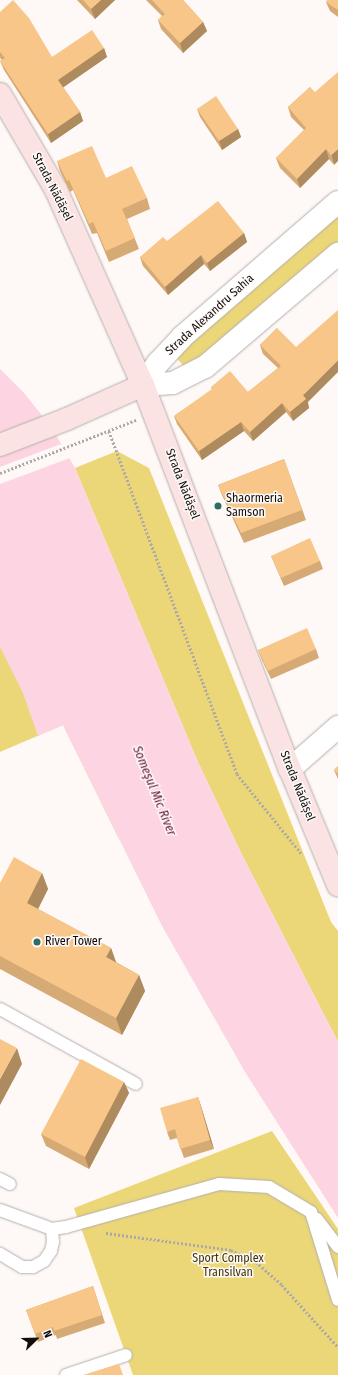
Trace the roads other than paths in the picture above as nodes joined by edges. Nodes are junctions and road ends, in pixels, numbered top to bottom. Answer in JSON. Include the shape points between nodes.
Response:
{"nodes":[{"id":1,"x":0,"y":94,"type":"edge"},
{"id":2,"x":338,"y":202,"type":"edge"},
{"id":3,"x":338,"y":254,"type":"edge"},
{"id":4,"x":143,"y":385,"type":"junction"},
{"id":5,"x":0,"y":445,"type":"edge"},
{"id":6,"x":338,"y":727,"type":"edge"},
{"id":7,"x":290,"y":769,"type":"junction"},
{"id":8,"x":338,"y":885,"type":"edge"},
{"id":9,"x":0,"y":1009,"type":"edge"},
{"id":10,"x":136,"y":1084,"type":"dead end"},
{"id":11,"x":0,"y":1210,"type":"edge"},
{"id":12,"x":312,"y":1212,"type":"junction"},
{"id":13,"x":52,"y":1229,"type":"junction"},
{"id":14,"x":338,"y":1247,"type":"edge"},
{"id":15,"x":0,"y":1254,"type":"edge"},
{"id":16,"x":338,"y":1300,"type":"edge"},
{"id":17,"x":126,"y":1355,"type":"dead end"},
{"id":18,"x":66,"y":1375,"type":"edge"}],
"edges":[{"from":1,"to":4,"type":"street","name":"Strada Nădășel","via":[[56,190]]},
{"from":2,"to":4,"type":"street","name":"Strada Alexandru Sahia","via":[[182,337],[158,363]]},
{"from":3,"to":4,"type":"street","via":[[205,367],[173,383]]},
{"from":4,"to":5,"type":"street"},
{"from":4,"to":7,"type":"street","name":"Strada Nădășel"},
{"from":6,"to":7,"type":"street"},
{"from":7,"to":8,"type":"street","name":"Strada Nădășel"},
{"from":9,"to":10,"type":"lane"},
{"from":11,"to":13,"type":"lane"},
{"from":12,"to":13,"type":"lane","via":[[270,1187],[219,1184],[82,1223]]},
{"from":12,"to":14,"type":"lane"},
{"from":12,"to":16,"type":"lane"},
{"from":13,"to":15,"type":"lane","via":[[51,1251],[44,1261],[33,1267],[22,1267]]},
{"from":17,"to":18,"type":"lane"}]}
